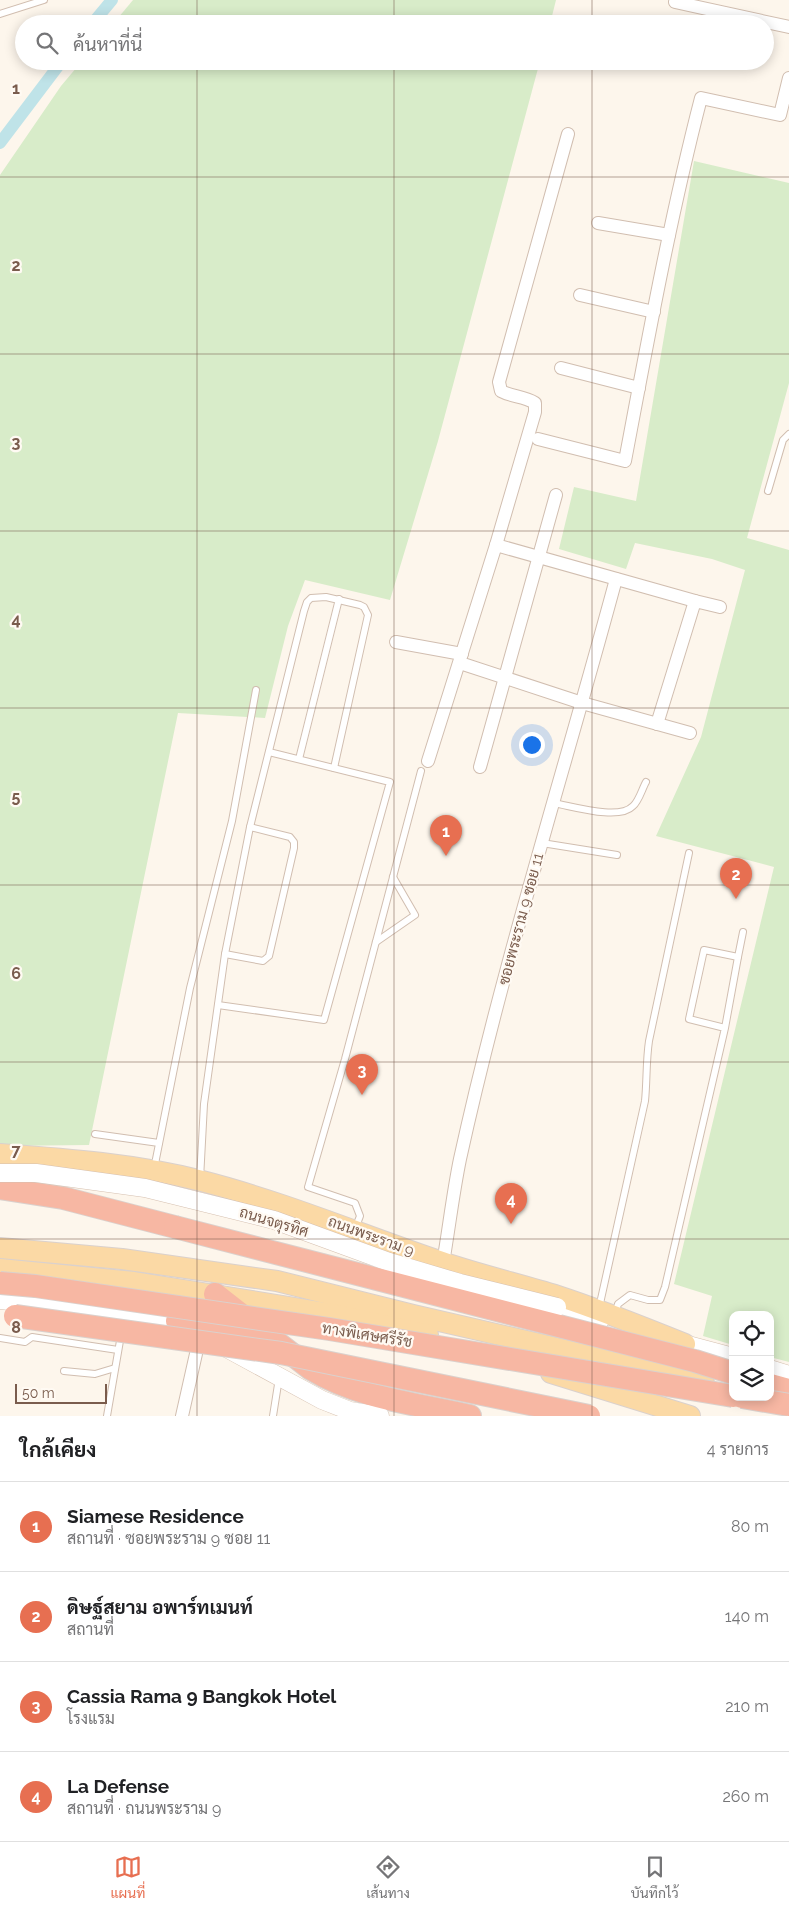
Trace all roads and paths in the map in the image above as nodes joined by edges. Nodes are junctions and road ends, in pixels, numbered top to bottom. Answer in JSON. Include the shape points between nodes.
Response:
{"nodes":[{"id":1,"x":44,"y":0,"type":"edge"},
{"id":2,"x":674,"y":2,"type":"dead end"},
{"id":3,"x":0,"y":14,"type":"edge"},
{"id":4,"x":734,"y":15,"type":"edge"},
{"id":5,"x":774,"y":24,"type":"edge"},
{"id":6,"x":789,"y":27,"type":"edge"},
{"id":7,"x":789,"y":78,"type":"edge"},
{"id":8,"x":568,"y":134,"type":"dead end"},
{"id":9,"x":598,"y":223,"type":"dead end"},
{"id":10,"x":669,"y":235,"type":"junction"},
{"id":11,"x":580,"y":295,"type":"dead end"},
{"id":12,"x":654,"y":312,"type":"junction"},
{"id":13,"x":561,"y":368,"type":"dead end"},
{"id":14,"x":639,"y":388,"type":"junction"},
{"id":15,"x":789,"y":434,"type":"edge"},
{"id":16,"x":538,"y":439,"type":"dead end"},
{"id":17,"x":768,"y":491,"type":"dead end"},
{"id":18,"x":556,"y":495,"type":"dead end"},
{"id":19,"x":496,"y":546,"type":"junction"},
{"id":20,"x":540,"y":558,"type":"junction"},
{"id":21,"x":616,"y":579,"type":"junction"},
{"id":22,"x":339,"y":599,"type":"junction"},
{"id":23,"x":695,"y":601,"type":"junction"},
{"id":24,"x":720,"y":607,"type":"dead end"},
{"id":25,"x":396,"y":642,"type":"dead end"},
{"id":26,"x":461,"y":658,"type":"junction"},
{"id":27,"x":505,"y":678,"type":"junction"},
{"id":28,"x":256,"y":690,"type":"dead end"},
{"id":29,"x":582,"y":703,"type":"junction"},
{"id":30,"x":657,"y":724,"type":"junction"},
{"id":31,"x":690,"y":733,"type":"dead end"},
{"id":32,"x":269,"y":752,"type":"junction"},
{"id":33,"x":299,"y":759,"type":"junction"},
{"id":34,"x":424,"y":766,"type":"joint"},
{"id":35,"x":480,"y":767,"type":"dead end"},
{"id":36,"x":334,"y":768,"type":"junction"},
{"id":37,"x":646,"y":782,"type":"dead end"},
{"id":38,"x":554,"y":802,"type":"junction"},
{"id":39,"x":250,"y":827,"type":"junction"},
{"id":40,"x":542,"y":843,"type":"junction"},
{"id":41,"x":689,"y":853,"type":"dead end"},
{"id":42,"x":617,"y":855,"type":"dead end"},
{"id":43,"x":393,"y":877,"type":"junction"},
{"id":44,"x":743,"y":932,"type":"dead end"},
{"id":45,"x":376,"y":942,"type":"junction"},
{"id":46,"x":225,"y":954,"type":"junction"},
{"id":47,"x":738,"y":957,"type":"junction"},
{"id":48,"x":218,"y":1005,"type":"junction"},
{"id":49,"x":725,"y":1028,"type":"junction"},
{"id":50,"x":95,"y":1134,"type":"dead end"},
{"id":51,"x":159,"y":1144,"type":"junction"},
{"id":52,"x":0,"y":1154,"type":"edge"},
{"id":53,"x":154,"y":1170,"type":"junction"},
{"id":54,"x":0,"y":1173,"type":"edge"},
{"id":55,"x":200,"y":1180,"type":"junction"},
{"id":56,"x":0,"y":1188,"type":"edge"},
{"id":57,"x":354,"y":1230,"type":"junction"},
{"id":58,"x":0,"y":1248,"type":"edge"},
{"id":59,"x":443,"y":1263,"type":"junction"},
{"id":60,"x":0,"y":1269,"type":"edge"},
{"id":61,"x":0,"y":1283,"type":"edge"},
{"id":62,"x":215,"y":1294,"type":"junction"},
{"id":63,"x":0,"y":1300,"type":"edge"},
{"id":64,"x":607,"y":1313,"type":"junction"},
{"id":65,"x":124,"y":1314,"type":"junction"},
{"id":66,"x":0,"y":1315,"type":"edge"},
{"id":67,"x":413,"y":1315,"type":"junction"},
{"id":68,"x":178,"y":1321,"type":"junction"},
{"id":69,"x":200,"y":1334,"type":"junction"},
{"id":70,"x":270,"y":1337,"type":"junction"},
{"id":71,"x":0,"y":1338,"type":"edge"},
{"id":72,"x":517,"y":1339,"type":"junction"},
{"id":73,"x":685,"y":1344,"type":"junction"},
{"id":74,"x":118,"y":1350,"type":"junction"},
{"id":75,"x":729,"y":1356,"type":"edge"},
{"id":76,"x":518,"y":1363,"type":"junction"},
{"id":77,"x":115,"y":1368,"type":"junction"},
{"id":78,"x":774,"y":1370,"type":"edge"},
{"id":79,"x":64,"y":1371,"type":"dead end"},
{"id":80,"x":729,"y":1372,"type":"edge"},
{"id":81,"x":789,"y":1375,"type":"edge"},
{"id":82,"x":279,"y":1377,"type":"junction"},
{"id":83,"x":774,"y":1380,"type":"edge"},
{"id":84,"x":774,"y":1385,"type":"edge"},
{"id":85,"x":789,"y":1390,"type":"edge"},
{"id":86,"x":729,"y":1391,"type":"edge"},
{"id":87,"x":729,"y":1395,"type":"edge"},
{"id":88,"x":761,"y":1401,"type":"edge"},
{"id":89,"x":767,"y":1401,"type":"edge"},
{"id":90,"x":352,"y":1406,"type":"edge"},
{"id":91,"x":789,"y":1407,"type":"edge"},
{"id":92,"x":107,"y":1416,"type":"edge"},
{"id":93,"x":182,"y":1416,"type":"edge"},
{"id":94,"x":273,"y":1416,"type":"edge"},
{"id":95,"x":380,"y":1416,"type":"edge"},
{"id":96,"x":470,"y":1416,"type":"edge"},
{"id":97,"x":589,"y":1416,"type":"edge"},
{"id":98,"x":690,"y":1416,"type":"edge"}],
"edges":[{"from":1,"to":3,"type":"lane"},
{"from":2,"to":4,"type":"street"},
{"from":5,"to":6,"type":"street"},
{"from":7,"to":10,"type":"street","via":[[780,115],[701,98]]},
{"from":8,"to":19,"type":"street","via":[[499,382],[500,391],[535,403],[535,412]]},
{"from":9,"to":10,"type":"street"},
{"from":10,"to":12,"type":"street"},
{"from":11,"to":12,"type":"street"},
{"from":12,"to":14,"type":"street"},
{"from":13,"to":14,"type":"street"},
{"from":14,"to":16,"type":"street","via":[[625,461]]},
{"from":15,"to":17,"type":"lane","via":[[784,440]]},
{"from":18,"to":20,"type":"street"},
{"from":19,"to":20,"type":"street"},
{"from":19,"to":26,"type":"street"},
{"from":20,"to":21,"type":"street"},
{"from":20,"to":27,"type":"street"},
{"from":21,"to":23,"type":"street"},
{"from":21,"to":29,"type":"street","name":"ซอยพระราม 9 ซอย 11"},
{"from":22,"to":32,"type":"lane","via":[[311,598],[307,602]]},
{"from":22,"to":33,"type":"lane"},
{"from":22,"to":36,"type":"lane","via":[[364,607],[368,615]]},
{"from":23,"to":24,"type":"street"},
{"from":23,"to":30,"type":"street"},
{"from":25,"to":26,"type":"street"},
{"from":26,"to":27,"type":"street"},
{"from":26,"to":34,"type":"street"},
{"from":27,"to":29,"type":"street"},
{"from":27,"to":35,"type":"street"},
{"from":28,"to":51,"type":"lane","via":[[232,821],[190,988]]},
{"from":29,"to":30,"type":"street"},
{"from":29,"to":38,"type":"street","name":"ซอยพระราม 9 ซอย 11"},
{"from":30,"to":31,"type":"street"},
{"from":32,"to":33,"type":"lane"},
{"from":32,"to":39,"type":"lane"},
{"from":33,"to":36,"type":"lane"},
{"from":34,"to":43,"type":"lane"},
{"from":36,"to":48,"type":"lane","via":[[390,782],[324,1020]]},
{"from":37,"to":38,"type":"lane","via":[[634,806],[624,812],[611,813]]},
{"from":38,"to":40,"type":"street","name":"ซอยพระราม 9 ซอย 11"},
{"from":39,"to":46,"type":"lane"},
{"from":39,"to":46,"type":"lane","via":[[290,837],[294,848],[269,956],[263,961]]},
{"from":40,"to":42,"type":"lane"},
{"from":40,"to":59,"type":"street","name":"ซอยพระราม 9 ซอย 11","via":[[516,930],[460,1160]]},
{"from":41,"to":64,"type":"lane","via":[[649,1041],[645,1101]]},
{"from":43,"to":45,"type":"lane"},
{"from":43,"to":45,"type":"lane","via":[[415,915]]},
{"from":44,"to":47,"type":"lane"},
{"from":45,"to":57,"type":"lane","via":[[308,1187],[355,1203],[360,1216]]},
{"from":46,"to":48,"type":"lane"},
{"from":47,"to":49,"type":"lane"},
{"from":47,"to":49,"type":"lane","via":[[704,950],[690,1019]]},
{"from":48,"to":55,"type":"lane","via":[[204,1104]]},
{"from":49,"to":64,"type":"lane","via":[[665,1288],[660,1300],[630,1295]]},
{"from":50,"to":51,"type":"lane"},
{"from":51,"to":53,"type":"lane"},
{"from":52,"to":53,"type":"main road","name":"ถนนพระราม 9","via":[[77,1159]]},
{"from":53,"to":55,"type":"main road","name":"ถนนพระราม 9"},
{"from":54,"to":73,"type":"main road","name":"ถนนจตุรทิศ","bridge":true,"via":[[36,1173],[146,1188],[274,1220],[389,1262]]},
{"from":55,"to":57,"type":"main road","name":"ถนนพระราม 9"},
{"from":56,"to":80,"type":"highway","bridge":true,"via":[[62,1198]]},
{"from":57,"to":59,"type":"main road","name":"ถนนพระราม 9"},
{"from":58,"to":67,"type":"main road","via":[[122,1259],[277,1281]]},
{"from":59,"to":64,"type":"main road","name":"ถนนพระราม 9"},
{"from":59,"to":67,"type":"main road"},
{"from":60,"to":62,"type":"main road","via":[[134,1282]]},
{"from":61,"to":87,"type":"highway","name":"ทางพิเศษศรีรัช","bridge":true,"via":[[329,1329]]},
{"from":62,"to":70,"type":"highway"},
{"from":62,"to":76,"type":"main road","via":[[332,1314],[440,1338]]},
{"from":63,"to":65,"type":"main road"},
{"from":64,"to":73,"type":"main road","name":"ถนนพระราม 9"},
{"from":65,"to":68,"type":"main road"},
{"from":65,"to":74,"type":"lane"},
{"from":66,"to":97,"type":"highway","bridge":true,"via":[[281,1353]]},
{"from":67,"to":72,"type":"main road"},
{"from":68,"to":69,"type":"main road"},
{"from":68,"to":70,"type":"highway"},
{"from":69,"to":82,"type":"main road"},
{"from":69,"to":93,"type":"street"},
{"from":70,"to":90,"type":"highway","via":[[327,1379]]},
{"from":71,"to":74,"type":"lane","via":[[25,1342],[32,1337]]},
{"from":72,"to":76,"type":"main road","via":[[532,1352],[532,1358]]},
{"from":72,"to":86,"type":"main road"},
{"from":73,"to":75,"type":"main road","name":"ถนนพระราม 9"},
{"from":74,"to":77,"type":"lane"},
{"from":76,"to":98,"type":"main road"},
{"from":77,"to":79,"type":"lane","via":[[95,1374]]},
{"from":77,"to":92,"type":"lane"},
{"from":78,"to":81,"type":"main road"},
{"from":82,"to":90,"type":"main road","via":[[322,1400]]},
{"from":82,"to":94,"type":"lane"},
{"from":83,"to":85,"type":"main road"},
{"from":84,"to":85,"type":"highway"},
{"from":88,"to":91,"type":"highway","bridge":true},
{"from":89,"to":91,"type":"main road"},
{"from":90,"to":95,"type":"main road"},
{"from":90,"to":96,"type":"highway"}]}
